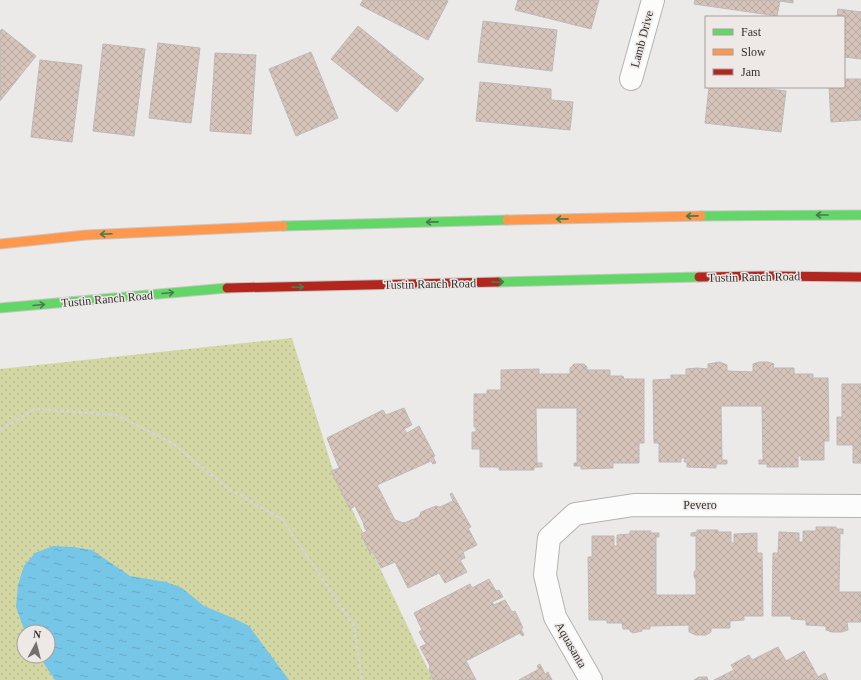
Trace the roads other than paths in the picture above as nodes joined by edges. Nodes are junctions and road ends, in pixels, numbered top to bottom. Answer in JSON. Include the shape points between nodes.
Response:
{"nodes":[{"id":1,"x":653,"y":0,"type":"edge"},
{"id":2,"x":631,"y":79,"type":"dead end"},
{"id":3,"x":861,"y":215,"type":"edge"},
{"id":4,"x":0,"y":244,"type":"edge"},
{"id":5,"x":861,"y":277,"type":"edge"},
{"id":6,"x":0,"y":308,"type":"edge"},
{"id":7,"x":861,"y":506,"type":"edge"},
{"id":8,"x":549,"y":538,"type":"joint"},
{"id":9,"x":591,"y":680,"type":"edge"}],
"edges":[{"from":1,"to":2,"type":"street","name":"Lamb Drive"},
{"from":3,"to":4,"type":"main road","one_way":true,"via":[[697,216],[274,226],[86,235]]},
{"from":6,"to":5,"type":"main road","name":"Tustin Ranch Road","one_way":true,"via":[[223,288],[765,276]]},
{"from":7,"to":8,"type":"street","name":"Pevero","via":[[634,505],[575,514]]},
{"from":8,"to":9,"type":"street","name":"Aquasanta","via":[[545,575],[555,617]]}]}
